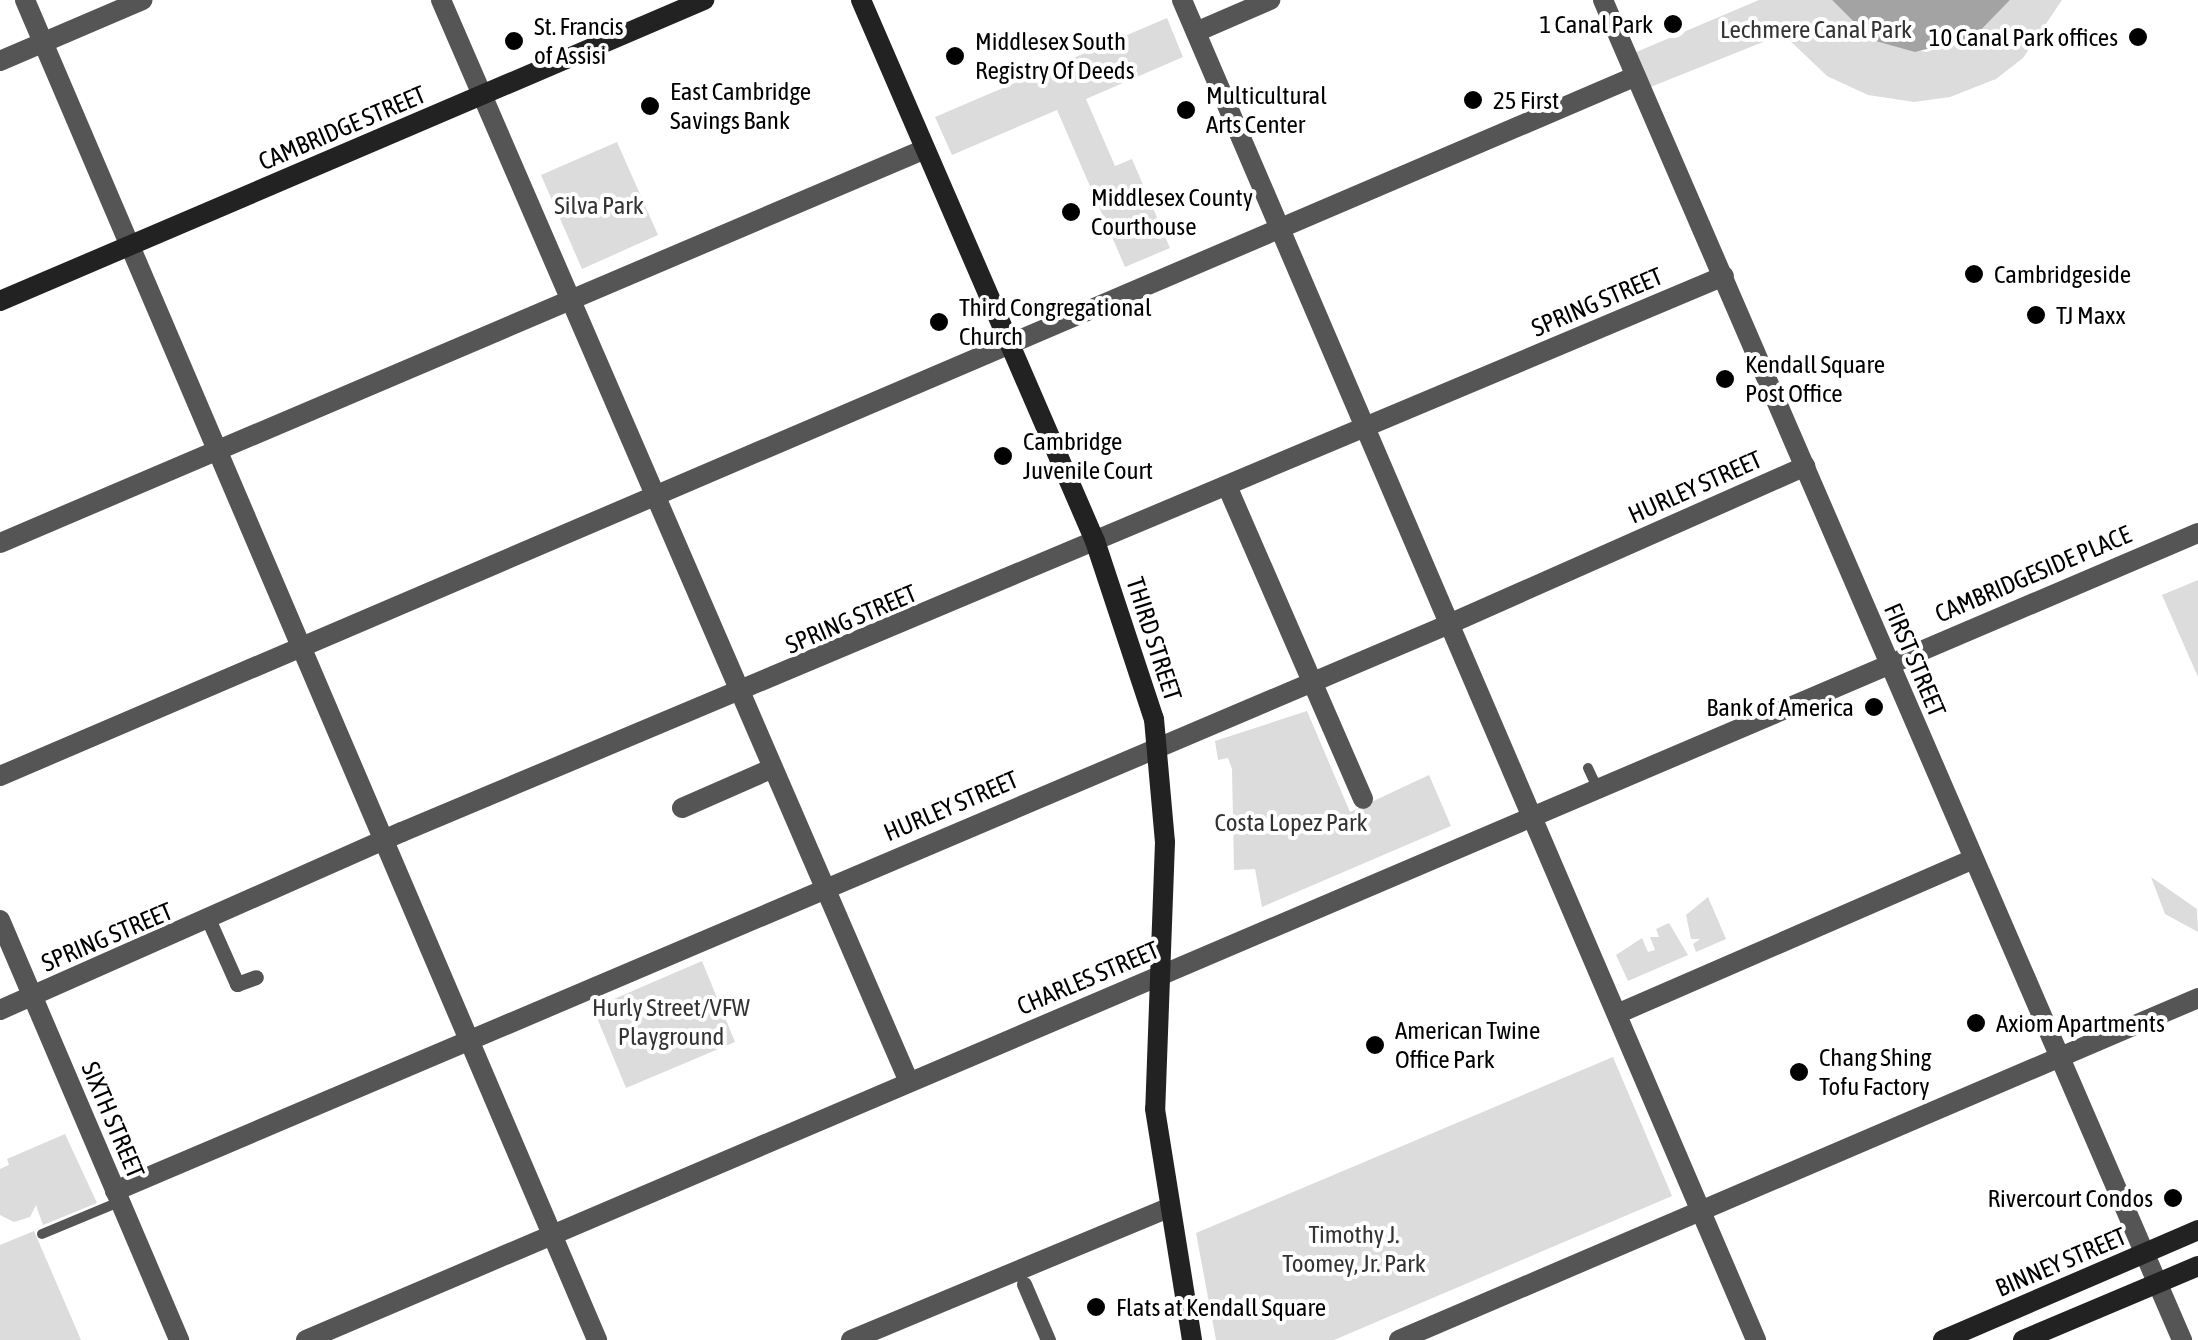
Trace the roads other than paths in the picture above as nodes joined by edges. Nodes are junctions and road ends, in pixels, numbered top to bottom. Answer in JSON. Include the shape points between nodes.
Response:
{"nodes":[{"id":1,"x":25,"y":0,"type":"edge"},
{"id":2,"x":142,"y":0,"type":"edge"},
{"id":3,"x":441,"y":0,"type":"edge"},
{"id":4,"x":704,"y":0,"type":"edge"},
{"id":5,"x":860,"y":0,"type":"edge"},
{"id":6,"x":1182,"y":0,"type":"edge"},
{"id":7,"x":1270,"y":0,"type":"edge"},
{"id":8,"x":1603,"y":0,"type":"edge"},
{"id":9,"x":1196,"y":32,"type":"junction"},
{"id":10,"x":43,"y":43,"type":"junction"},
{"id":11,"x":0,"y":61,"type":"edge"},
{"id":12,"x":1636,"y":76,"type":"junction"},
{"id":13,"x":482,"y":95,"type":"junction"},
{"id":14,"x":926,"y":149,"type":"junction"},
{"id":15,"x":1279,"y":228,"type":"junction"},
{"id":16,"x":129,"y":246,"type":"junction"},
{"id":17,"x":1724,"y":276,"type":"junction"},
{"id":18,"x":570,"y":299,"type":"junction"},
{"id":19,"x":0,"y":301,"type":"edge"},
{"id":20,"x":1010,"y":345,"type":"junction"},
{"id":21,"x":1362,"y":429,"type":"junction"},
{"id":22,"x":216,"y":450,"type":"junction"},
{"id":23,"x":1805,"y":466,"type":"junction"},
{"id":24,"x":1227,"y":486,"type":"junction"},
{"id":25,"x":657,"y":496,"type":"junction"},
{"id":26,"x":2198,"y":533,"type":"edge"},
{"id":27,"x":1095,"y":542,"type":"junction"},
{"id":28,"x":0,"y":543,"type":"edge"},
{"id":29,"x":1447,"y":625,"type":"junction"},
{"id":30,"x":301,"y":648,"type":"junction"},
{"id":31,"x":1889,"y":663,"type":"junction"},
{"id":32,"x":1311,"y":679,"type":"junction"},
{"id":33,"x":742,"y":693,"type":"junction"},
{"id":34,"x":1156,"y":747,"type":"junction"},
{"id":35,"x":773,"y":768,"type":"junction"},
{"id":36,"x":0,"y":776,"type":"edge"},
{"id":37,"x":1363,"y":800,"type":"dead end"},
{"id":38,"x":682,"y":808,"type":"dead end"},
{"id":39,"x":1532,"y":816,"type":"junction"},
{"id":40,"x":384,"y":841,"type":"junction"},
{"id":41,"x":1973,"y":858,"type":"junction"},
{"id":42,"x":825,"y":886,"type":"junction"},
{"id":43,"x":0,"y":920,"type":"edge"},
{"id":44,"x":209,"y":921,"type":"junction"},
{"id":45,"x":1163,"y":974,"type":"junction"},
{"id":46,"x":256,"y":977,"type":"dead end"},
{"id":47,"x":32,"y":996,"type":"junction"},
{"id":48,"x":2198,"y":998,"type":"edge"},
{"id":49,"x":0,"y":1010,"type":"edge"},
{"id":50,"x":1617,"y":1014,"type":"junction"},
{"id":51,"x":471,"y":1042,"type":"junction"},
{"id":52,"x":2057,"y":1058,"type":"junction"},
{"id":53,"x":908,"y":1082,"type":"junction"},
{"id":54,"x":118,"y":1196,"type":"junction"},
{"id":55,"x":1168,"y":1208,"type":"junction"},
{"id":56,"x":1698,"y":1211,"type":"junction"},
{"id":57,"x":2198,"y":1230,"type":"edge"},
{"id":58,"x":42,"y":1234,"type":"dead end"},
{"id":59,"x":553,"y":1235,"type":"junction"},
{"id":60,"x":2143,"y":1254,"type":"junction"},
{"id":61,"x":2198,"y":1266,"type":"edge"},
{"id":62,"x":2157,"y":1282,"type":"junction"},
{"id":63,"x":1024,"y":1284,"type":"dead end"},
{"id":64,"x":179,"y":1340,"type":"edge"},
{"id":65,"x":306,"y":1340,"type":"edge"},
{"id":66,"x":597,"y":1340,"type":"edge"},
{"id":67,"x":852,"y":1340,"type":"edge"},
{"id":68,"x":1048,"y":1340,"type":"edge"},
{"id":69,"x":1192,"y":1340,"type":"edge"},
{"id":70,"x":1399,"y":1340,"type":"edge"},
{"id":71,"x":1756,"y":1340,"type":"edge"},
{"id":72,"x":1943,"y":1340,"type":"edge"},
{"id":73,"x":2024,"y":1340,"type":"edge"},
{"id":74,"x":2182,"y":1340,"type":"edge"}],
"edges":[{"from":1,"to":10,"type":"street"},
{"from":2,"to":10,"type":"street"},
{"from":3,"to":13,"type":"street"},
{"from":4,"to":13,"type":"main road","name":"CAMBRIDGE STREET"},
{"from":5,"to":14,"type":"main road","name":"THIRD STREET"},
{"from":6,"to":9,"type":"street"},
{"from":7,"to":9,"type":"street"},
{"from":8,"to":12,"type":"street","name":"FIRST STREET"},
{"from":9,"to":15,"type":"street"},
{"from":10,"to":11,"type":"street"},
{"from":10,"to":16,"type":"street"},
{"from":12,"to":15,"type":"street"},
{"from":12,"to":17,"type":"street","name":"FIRST STREET"},
{"from":13,"to":16,"type":"main road","name":"CAMBRIDGE STREET"},
{"from":13,"to":18,"type":"street"},
{"from":14,"to":18,"type":"street"},
{"from":14,"to":20,"type":"main road","name":"THIRD STREET"},
{"from":15,"to":20,"type":"street"},
{"from":15,"to":21,"type":"street"},
{"from":16,"to":19,"type":"main road","name":"CAMBRIDGE STREET"},
{"from":16,"to":22,"type":"street"},
{"from":17,"to":21,"type":"street","name":"SPRING STREET"},
{"from":17,"to":23,"type":"street","name":"FIRST STREET"},
{"from":18,"to":22,"type":"street"},
{"from":18,"to":25,"type":"street"},
{"from":20,"to":25,"type":"street"},
{"from":20,"to":27,"type":"main road","name":"THIRD STREET"},
{"from":21,"to":24,"type":"street","name":"SPRING STREET"},
{"from":21,"to":29,"type":"street"},
{"from":22,"to":28,"type":"street"},
{"from":22,"to":30,"type":"street"},
{"from":23,"to":29,"type":"street","name":"HURLEY STREET"},
{"from":23,"to":31,"type":"street","name":"FIRST STREET"},
{"from":24,"to":27,"type":"street","name":"SPRING STREET"},
{"from":24,"to":32,"type":"street"},
{"from":25,"to":30,"type":"street"},
{"from":25,"to":33,"type":"street"},
{"from":26,"to":31,"type":"street","name":"CAMBRIDGESIDE PLACE"},
{"from":27,"to":33,"type":"street","name":"SPRING STREET"},
{"from":27,"to":34,"type":"main road","name":"THIRD STREET","via":[[1154,719]]},
{"from":29,"to":32,"type":"street","name":"HURLEY STREET"},
{"from":29,"to":39,"type":"street"},
{"from":30,"to":36,"type":"street"},
{"from":30,"to":40,"type":"street"},
{"from":31,"to":39,"type":"street","name":"CHARLES STREET","via":[[1593,778]]},
{"from":31,"to":41,"type":"street","name":"FIRST STREET"},
{"from":32,"to":34,"type":"street","name":"HURLEY STREET"},
{"from":32,"to":37,"type":"street"},
{"from":33,"to":35,"type":"street"},
{"from":33,"to":40,"type":"street","name":"SPRING STREET"},
{"from":34,"to":42,"type":"street","name":"HURLEY STREET"},
{"from":34,"to":45,"type":"main road","name":"THIRD STREET","via":[[1165,842]]},
{"from":35,"to":38,"type":"street"},
{"from":35,"to":42,"type":"street"},
{"from":39,"to":45,"type":"street","name":"CHARLES STREET"},
{"from":39,"to":50,"type":"street"},
{"from":40,"to":44,"type":"street","name":"SPRING STREET"},
{"from":40,"to":51,"type":"street"},
{"from":41,"to":50,"type":"street"},
{"from":41,"to":52,"type":"street","name":"FIRST STREET"},
{"from":42,"to":51,"type":"street","name":"HURLEY STREET"},
{"from":42,"to":53,"type":"street"},
{"from":43,"to":47,"type":"street","name":"SIXTH STREET"},
{"from":44,"to":46,"type":"street","via":[[237,984]]},
{"from":44,"to":47,"type":"street","name":"SPRING STREET"},
{"from":45,"to":53,"type":"street","name":"CHARLES STREET"},
{"from":45,"to":55,"type":"main road","name":"THIRD STREET","via":[[1154,1076]]},
{"from":47,"to":49,"type":"street","name":"SPRING STREET"},
{"from":47,"to":54,"type":"street","name":"SIXTH STREET"},
{"from":48,"to":52,"type":"street"},
{"from":50,"to":56,"type":"street"},
{"from":51,"to":54,"type":"street","name":"HURLEY STREET"},
{"from":51,"to":59,"type":"street"},
{"from":52,"to":56,"type":"street"},
{"from":52,"to":60,"type":"street","name":"FIRST STREET"},
{"from":53,"to":59,"type":"street","name":"CHARLES STREET"},
{"from":54,"to":58,"type":"lane"},
{"from":54,"to":64,"type":"street","name":"SIXTH STREET"},
{"from":55,"to":67,"type":"street"},
{"from":55,"to":69,"type":"main road","name":"THIRD STREET"},
{"from":56,"to":70,"type":"street"},
{"from":56,"to":71,"type":"street"},
{"from":57,"to":60,"type":"main road","name":"BINNEY STREET"},
{"from":59,"to":65,"type":"street","name":"CHARLES STREET"},
{"from":59,"to":66,"type":"street"},
{"from":60,"to":62,"type":"street","name":"FIRST STREET"},
{"from":60,"to":72,"type":"main road","name":"BINNEY STREET"},
{"from":61,"to":62,"type":"main road"},
{"from":62,"to":73,"type":"main road"},
{"from":62,"to":74,"type":"street","name":"FIRST STREET"},
{"from":63,"to":68,"type":"street"}]}
